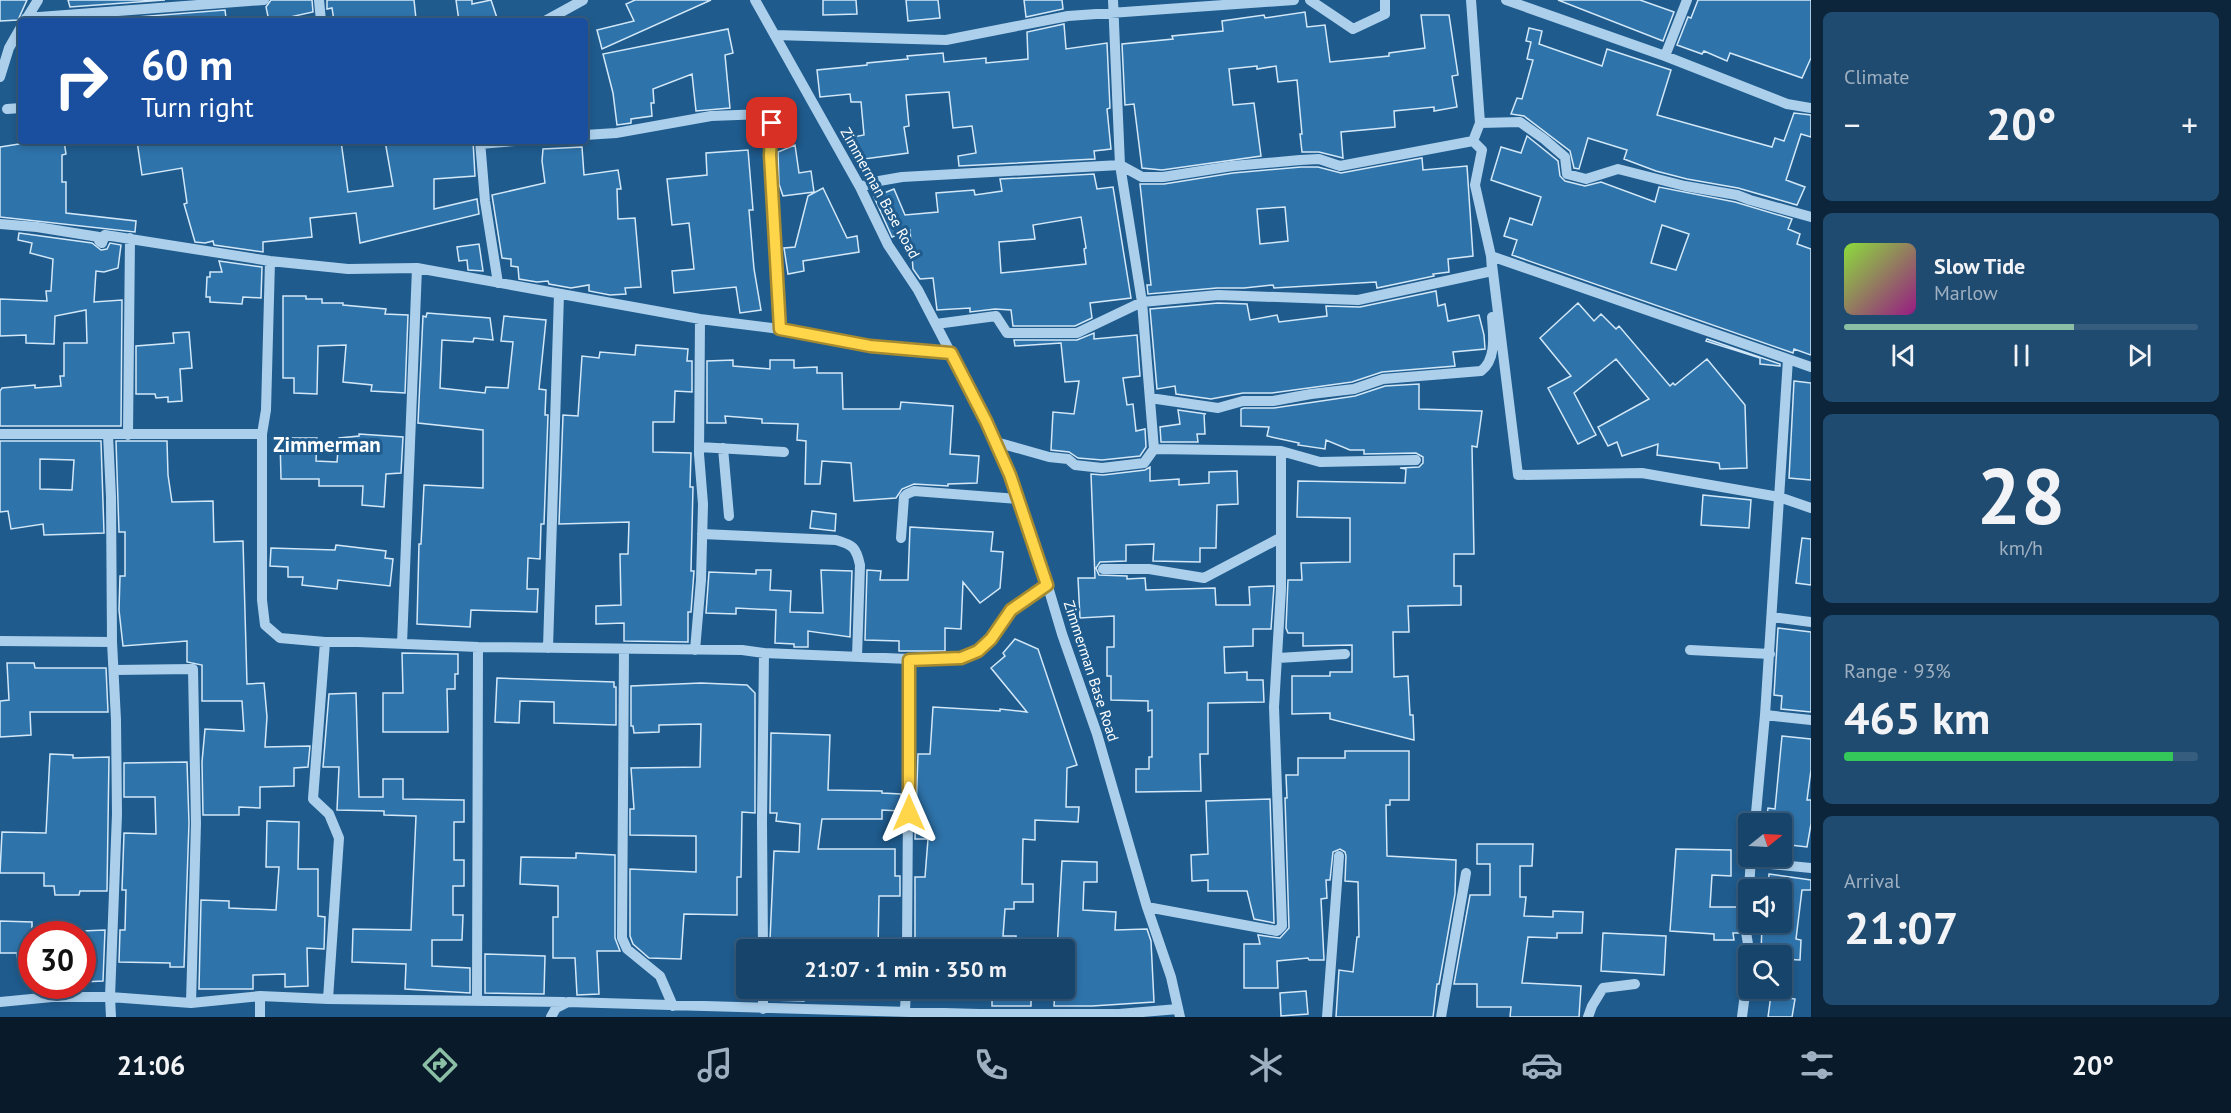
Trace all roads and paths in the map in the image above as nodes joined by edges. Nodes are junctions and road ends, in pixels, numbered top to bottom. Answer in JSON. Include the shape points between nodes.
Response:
{"nodes":[{"id":1,"x":38,"y":0,"type":"edge"},
{"id":2,"x":264,"y":0,"type":"edge"},
{"id":3,"x":319,"y":0,"type":"edge"},
{"id":4,"x":583,"y":0,"type":"edge"},
{"id":5,"x":755,"y":0,"type":"edge"},
{"id":6,"x":1113,"y":0,"type":"edge"},
{"id":7,"x":1294,"y":0,"type":"edge"},
{"id":8,"x":1310,"y":0,"type":"edge"},
{"id":9,"x":1385,"y":0,"type":"edge"},
{"id":10,"x":1471,"y":0,"type":"edge"},
{"id":11,"x":1506,"y":0,"type":"edge"},
{"id":12,"x":1687,"y":0,"type":"edge"},
{"id":13,"x":1114,"y":13,"type":"junction"},
{"id":14,"x":27,"y":18,"type":"edge"},
{"id":15,"x":68,"y":18,"type":"edge"},
{"id":16,"x":321,"y":18,"type":"edge"},
{"id":17,"x":550,"y":18,"type":"edge"},
{"id":18,"x":18,"y":32,"type":"edge"},
{"id":19,"x":775,"y":35,"type":"junction"},
{"id":20,"x":1665,"y":56,"type":"junction"},
{"id":21,"x":0,"y":77,"type":"edge"},
{"id":22,"x":18,"y":108,"type":"edge"},
{"id":23,"x":1811,"y":108,"type":"edge"},
{"id":24,"x":7,"y":109,"type":"dead end"},
{"id":25,"x":1480,"y":123,"type":"junction"},
{"id":26,"x":588,"y":135,"type":"edge"},
{"id":27,"x":1473,"y":141,"type":"junction"},
{"id":28,"x":480,"y":144,"type":"edge"},
{"id":29,"x":1120,"y":165,"type":"junction"},
{"id":30,"x":860,"y":187,"type":"junction"},
{"id":31,"x":1811,"y":217,"type":"edge"},
{"id":32,"x":0,"y":224,"type":"edge"},
{"id":33,"x":130,"y":238,"type":"junction"},
{"id":34,"x":1491,"y":256,"type":"junction"},
{"id":35,"x":270,"y":261,"type":"junction"},
{"id":36,"x":417,"y":268,"type":"junction"},
{"id":37,"x":1492,"y":272,"type":"junction"},
{"id":38,"x":498,"y":283,"type":"junction"},
{"id":39,"x":559,"y":294,"type":"junction"},
{"id":40,"x":1142,"y":302,"type":"junction"},
{"id":41,"x":700,"y":319,"type":"junction"},
{"id":42,"x":936,"y":324,"type":"junction"},
{"id":43,"x":780,"y":329,"type":"junction"},
{"id":44,"x":951,"y":353,"type":"junction"},
{"id":45,"x":1788,"y":359,"type":"junction"},
{"id":46,"x":1811,"y":367,"type":"edge"},
{"id":47,"x":1150,"y":398,"type":"junction"},
{"id":48,"x":0,"y":434,"type":"edge"},
{"id":49,"x":262,"y":434,"type":"junction"},
{"id":50,"x":108,"y":435,"type":"junction"},
{"id":51,"x":128,"y":435,"type":"junction"},
{"id":52,"x":996,"y":442,"type":"junction"},
{"id":53,"x":699,"y":447,"type":"junction"},
{"id":54,"x":723,"y":448,"type":"junction"},
{"id":55,"x":1154,"y":449,"type":"junction"},
{"id":56,"x":1281,"y":451,"type":"junction"},
{"id":57,"x":784,"y":452,"type":"dead end"},
{"id":58,"x":1416,"y":460,"type":"dead end"},
{"id":59,"x":1779,"y":497,"type":"junction"},
{"id":60,"x":1019,"y":500,"type":"junction"},
{"id":61,"x":1811,"y":508,"type":"edge"},
{"id":62,"x":729,"y":516,"type":"dead end"},
{"id":63,"x":702,"y":534,"type":"junction"},
{"id":64,"x":901,"y":538,"type":"dead end"},
{"id":65,"x":1280,"y":538,"type":"junction"},
{"id":66,"x":1103,"y":569,"type":"dead end"},
{"id":67,"x":1047,"y":585,"type":"junction"},
{"id":68,"x":1772,"y":617,"type":"junction"},
{"id":69,"x":1811,"y":622,"type":"edge"},
{"id":70,"x":0,"y":641,"type":"edge"},
{"id":71,"x":112,"y":642,"type":"junction"},
{"id":72,"x":325,"y":642,"type":"junction"},
{"id":73,"x":402,"y":644,"type":"junction"},
{"id":74,"x":478,"y":647,"type":"junction"},
{"id":75,"x":548,"y":648,"type":"junction"},
{"id":76,"x":624,"y":649,"type":"junction"},
{"id":77,"x":695,"y":650,"type":"junction"},
{"id":78,"x":1690,"y":650,"type":"dead end"},
{"id":79,"x":764,"y":653,"type":"junction"},
{"id":80,"x":1345,"y":654,"type":"dead end"},
{"id":81,"x":1770,"y":654,"type":"junction"},
{"id":82,"x":857,"y":657,"type":"junction"},
{"id":83,"x":1278,"y":658,"type":"junction"},
{"id":84,"x":909,"y":660,"type":"junction"},
{"id":85,"x":114,"y":670,"type":"junction"},
{"id":86,"x":1766,"y":715,"type":"junction"},
{"id":87,"x":1811,"y":720,"type":"edge"},
{"id":88,"x":1756,"y":813,"type":"edge"},
{"id":89,"x":1339,"y":856,"type":"dead end"},
{"id":90,"x":1792,"y":865,"type":"edge"},
{"id":91,"x":1811,"y":868,"type":"edge"},
{"id":92,"x":1466,"y":873,"type":"dead end"},
{"id":93,"x":1147,"y":907,"type":"junction"},
{"id":94,"x":763,"y":939,"type":"edge"},
{"id":95,"x":907,"y":939,"type":"edge"},
{"id":96,"x":1635,"y":984,"type":"dead end"},
{"id":97,"x":260,"y":996,"type":"junction"},
{"id":98,"x":110,"y":997,"type":"junction"},
{"id":99,"x":328,"y":999,"type":"junction"},
{"id":100,"x":764,"y":999,"type":"edge"},
{"id":101,"x":906,"y":999,"type":"edge"},
{"id":102,"x":1744,"y":999,"type":"edge"},
{"id":103,"x":477,"y":1000,"type":"junction"},
{"id":104,"x":0,"y":1002,"type":"edge"},
{"id":105,"x":568,"y":1002,"type":"junction"},
{"id":106,"x":191,"y":1004,"type":"junction"},
{"id":107,"x":673,"y":1006,"type":"junction"},
{"id":108,"x":764,"y":1009,"type":"junction"},
{"id":109,"x":905,"y":1011,"type":"junction"},
{"id":110,"x":687,"y":1012,"type":"edge"},
{"id":111,"x":843,"y":1013,"type":"edge"},
{"id":112,"x":1179,"y":1013,"type":"edge"},
{"id":113,"x":979,"y":1015,"type":"edge"},
{"id":114,"x":111,"y":1017,"type":"edge"},
{"id":115,"x":260,"y":1017,"type":"edge"},
{"id":116,"x":551,"y":1017,"type":"edge"},
{"id":117,"x":1327,"y":1017,"type":"edge"},
{"id":118,"x":1441,"y":1017,"type":"edge"},
{"id":119,"x":1588,"y":1017,"type":"edge"},
{"id":120,"x":1742,"y":1017,"type":"edge"}],
"edges":[{"from":1,"to":14,"type":"street"},
{"from":2,"to":15,"type":"street"},
{"from":3,"to":16,"type":"street"},
{"from":4,"to":17,"type":"street"},
{"from":5,"to":19,"type":"street","name":"Zimmerman Base Road"},
{"from":6,"to":13,"type":"street"},
{"from":7,"to":13,"type":"street"},
{"from":8,"to":9,"type":"street","via":[[1353,29],[1385,14]]},
{"from":10,"to":25,"type":"street"},
{"from":11,"to":20,"type":"street"},
{"from":12,"to":20,"type":"street"},
{"from":13,"to":19,"type":"street","via":[[1068,16],[946,40]]},
{"from":13,"to":29,"type":"street"},
{"from":18,"to":21,"type":"street"},
{"from":19,"to":30,"type":"street","name":"Zimmerman Base Road"},
{"from":20,"to":23,"type":"street","via":[[1786,104]]},
{"from":22,"to":24,"type":"street"},
{"from":25,"to":27,"type":"street"},
{"from":25,"to":31,"type":"street","via":[[1520,122],[1565,157],[1567,174],[1586,179],[1618,170],[1737,195]]},
{"from":26,"to":43,"type":"street","via":[[711,116],[769,117]]},
{"from":27,"to":29,"type":"street","via":[[1340,166],[1319,159],[1300,160],[1142,177]]},
{"from":27,"to":34,"type":"street","via":[[1482,150],[1475,185]]},
{"from":28,"to":38,"type":"street"},
{"from":29,"to":30,"type":"street","via":[[902,177]]},
{"from":29,"to":40,"type":"street"},
{"from":30,"to":42,"type":"street","name":"Zimmerman Base Road","via":[[888,245]]},
{"from":32,"to":33,"type":"street","via":[[85,234],[99,237],[102,243],[105,236]]},
{"from":33,"to":35,"type":"street"},
{"from":33,"to":51,"type":"street"},
{"from":34,"to":37,"type":"street"},
{"from":34,"to":45,"type":"street"},
{"from":34,"to":59,"type":"street","via":[[1518,475],[1642,473]]},
{"from":35,"to":36,"type":"street","via":[[348,269]]},
{"from":35,"to":49,"type":"street"},
{"from":36,"to":38,"type":"street"},
{"from":36,"to":73,"type":"street"},
{"from":37,"to":40,"type":"street","via":[[1358,300],[1218,295]]},
{"from":37,"to":47,"type":"street","via":[[1493,345],[1488,366],[1481,370],[1383,379],[1354,389],[1273,402],[1243,401],[1218,408]]},
{"from":38,"to":39,"type":"street"},
{"from":39,"to":41,"type":"street"},
{"from":39,"to":75,"type":"street"},
{"from":40,"to":42,"type":"street","via":[[1077,333],[1008,333],[996,316]]},
{"from":40,"to":47,"type":"street"},
{"from":41,"to":43,"type":"street"},
{"from":41,"to":53,"type":"street"},
{"from":42,"to":44,"type":"street","name":"Zimmerman Base Road"},
{"from":43,"to":44,"type":"street","via":[[870,346]]},
{"from":44,"to":52,"type":"street","name":"Zimmerman Base Road"},
{"from":45,"to":46,"type":"street"},
{"from":45,"to":59,"type":"street"},
{"from":47,"to":55,"type":"street"},
{"from":48,"to":50,"type":"street"},
{"from":49,"to":51,"type":"street"},
{"from":49,"to":72,"type":"street","via":[[265,626],[280,638]]},
{"from":50,"to":51,"type":"street"},
{"from":50,"to":71,"type":"street"},
{"from":52,"to":55,"type":"street","via":[[1068,459],[1075,465],[1102,468],[1144,463]]},
{"from":52,"to":60,"type":"street","name":"Zimmerman Base Road"},
{"from":53,"to":54,"type":"street"},
{"from":53,"to":63,"type":"street"},
{"from":54,"to":57,"type":"street"},
{"from":54,"to":62,"type":"street"},
{"from":55,"to":56,"type":"street"},
{"from":56,"to":58,"type":"street","via":[[1320,462]]},
{"from":56,"to":65,"type":"street"},
{"from":59,"to":61,"type":"street"},
{"from":59,"to":68,"type":"street"},
{"from":60,"to":64,"type":"street","via":[[914,491],[904,497]]},
{"from":60,"to":67,"type":"street","name":"Zimmerman Base Road"},
{"from":63,"to":77,"type":"street"},
{"from":63,"to":82,"type":"street","via":[[851,544],[860,565]]},
{"from":65,"to":66,"type":"street","via":[[1204,578],[1149,569]]},
{"from":65,"to":83,"type":"street"},
{"from":67,"to":84,"type":"street","via":[[1011,610],[978,651],[961,658]]},
{"from":67,"to":93,"type":"street","name":"Zimmerman Base Road","via":[[1097,734]]},
{"from":68,"to":69,"type":"street"},
{"from":68,"to":81,"type":"street"},
{"from":70,"to":71,"type":"street"},
{"from":71,"to":85,"type":"street"},
{"from":72,"to":73,"type":"street"},
{"from":72,"to":99,"type":"street","via":[[314,799],[329,814],[339,837]]},
{"from":73,"to":74,"type":"street"},
{"from":74,"to":75,"type":"street"},
{"from":74,"to":103,"type":"street"},
{"from":75,"to":76,"type":"street"},
{"from":76,"to":77,"type":"street"},
{"from":76,"to":107,"type":"street","via":[[622,938],[627,949],[660,976]]},
{"from":77,"to":79,"type":"street"},
{"from":78,"to":81,"type":"street"},
{"from":79,"to":82,"type":"street"},
{"from":79,"to":94,"type":"street"},
{"from":80,"to":83,"type":"street"},
{"from":81,"to":86,"type":"street"},
{"from":82,"to":84,"type":"street"},
{"from":83,"to":93,"type":"street","via":[[1274,706],[1281,928]]},
{"from":84,"to":95,"type":"street"},
{"from":85,"to":98,"type":"street","via":[[117,814]]},
{"from":85,"to":106,"type":"street","via":[[193,669],[196,823]]},
{"from":86,"to":87,"type":"street"},
{"from":86,"to":88,"type":"street"},
{"from":89,"to":117,"type":"street"},
{"from":90,"to":91,"type":"street"},
{"from":92,"to":118,"type":"street"},
{"from":93,"to":112,"type":"street","name":"Zimmerman Base Road"},
{"from":96,"to":119,"type":"street","via":[[1603,988]]},
{"from":97,"to":99,"type":"street"},
{"from":97,"to":106,"type":"street"},
{"from":97,"to":115,"type":"street"},
{"from":98,"to":104,"type":"street"},
{"from":98,"to":106,"type":"street"},
{"from":98,"to":114,"type":"street"},
{"from":99,"to":103,"type":"street"},
{"from":100,"to":108,"type":"street"},
{"from":101,"to":109,"type":"street"},
{"from":102,"to":120,"type":"street"},
{"from":103,"to":105,"type":"street"},
{"from":105,"to":107,"type":"street"},
{"from":105,"to":116,"type":"street","via":[[556,1008]]},
{"from":107,"to":110,"type":"street"},
{"from":108,"to":110,"type":"street"},
{"from":108,"to":111,"type":"street"},
{"from":109,"to":111,"type":"street"},
{"from":109,"to":113,"type":"street"},
{"from":112,"to":113,"type":"street"}]}
